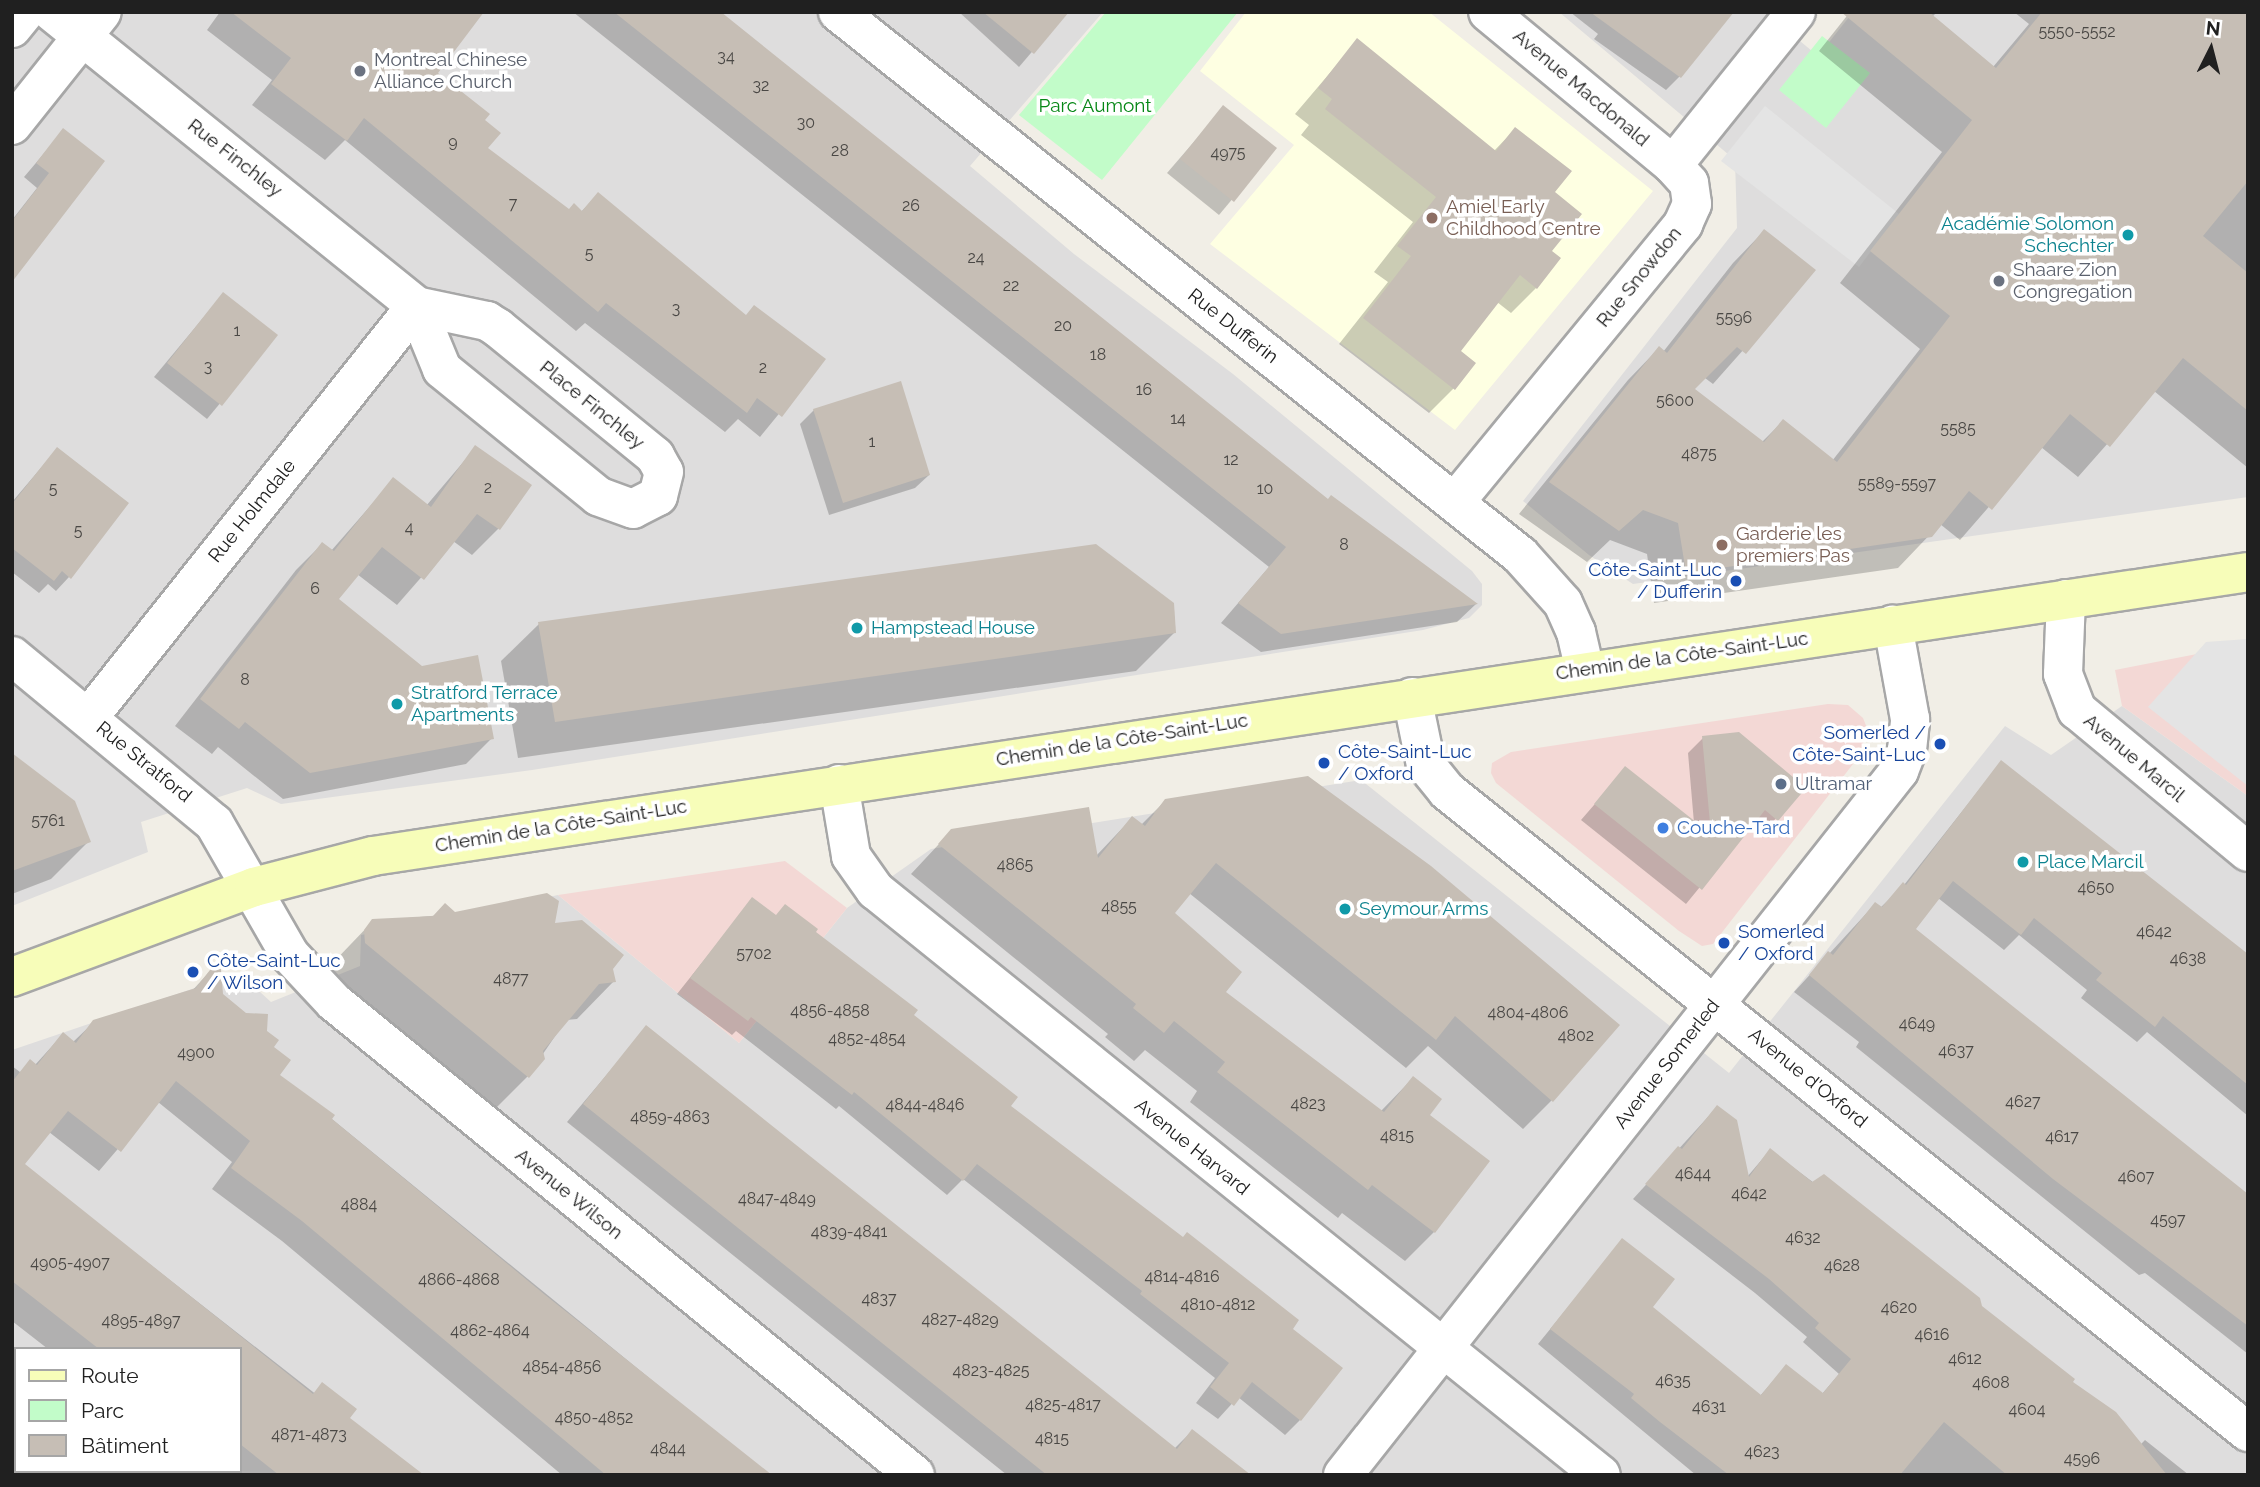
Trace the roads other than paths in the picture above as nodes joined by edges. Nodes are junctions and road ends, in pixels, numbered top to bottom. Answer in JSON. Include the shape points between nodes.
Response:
{"nodes":[{"id":1,"x":25,"y":12,"type":"edge"},
{"id":2,"x":52,"y":12,"type":"edge"},
{"id":3,"x":838,"y":12,"type":"edge"},
{"id":4,"x":1488,"y":12,"type":"edge"},
{"id":5,"x":1796,"y":12,"type":"edge"},
{"id":6,"x":92,"y":24,"type":"edge"},
{"id":7,"x":12,"y":28,"type":"edge"},
{"id":8,"x":12,"y":125,"type":"edge"},
{"id":9,"x":1673,"y":165,"type":"junction"},
{"id":10,"x":416,"y":306,"type":"junction"},
{"id":11,"x":1455,"y":502,"type":"junction"},
{"id":12,"x":2248,"y":572,"type":"edge"},
{"id":13,"x":2066,"y":599,"type":"junction"},
{"id":14,"x":1893,"y":625,"type":"junction"},
{"id":15,"x":12,"y":656,"type":"edge"},
{"id":16,"x":1585,"y":671,"type":"junction"},
{"id":17,"x":1412,"y":697,"type":"junction"},
{"id":18,"x":89,"y":717,"type":"junction"},
{"id":19,"x":839,"y":783,"type":"junction"},
{"id":20,"x":2248,"y":852,"type":"edge"},
{"id":21,"x":254,"y":887,"type":"junction"},
{"id":22,"x":12,"y":976,"type":"edge"},
{"id":23,"x":1715,"y":1003,"type":"junction"},
{"id":24,"x":1443,"y":1349,"type":"junction"},
{"id":25,"x":2248,"y":1432,"type":"edge"},
{"id":26,"x":915,"y":1475,"type":"edge"},
{"id":27,"x":1343,"y":1475,"type":"edge"},
{"id":28,"x":1601,"y":1475,"type":"edge"}],
"edges":[{"from":1,"to":7,"type":"street"},
{"from":2,"to":6,"type":"street","name":"Rue Finchley"},
{"from":3,"to":11,"type":"street","name":"Rue Dufferin"},
{"from":4,"to":9,"type":"street","name":"Avenue Macdonald"},
{"from":5,"to":9,"type":"street"},
{"from":6,"to":8,"type":"street"},
{"from":6,"to":10,"type":"street","name":"Rue Finchley"},
{"from":9,"to":11,"type":"street","name":"Rue Snowdon","via":[[1689,183],[1690,214]]},
{"from":10,"to":10,"type":"street","name":"Place Finchley","via":[[442,369],[598,496],[633,509],[657,496],[664,472],[655,456],[498,328],[487,321]]},
{"from":10,"to":18,"type":"street","name":"Rue Holmdale"},
{"from":11,"to":16,"type":"street","name":"Rue Dufferin","via":[[1553,589],[1576,632]]},
{"from":12,"to":13,"type":"main road","name":"Chemin de la Côte-Saint-Luc"},
{"from":13,"to":14,"type":"main road","name":"Chemin de la Côte-Saint-Luc"},
{"from":13,"to":20,"type":"street","name":"Avenue Marcil","via":[[2063,674],[2077,710]]},
{"from":14,"to":16,"type":"main road","name":"Chemin de la Côte-Saint-Luc"},
{"from":14,"to":23,"type":"street","name":"Avenue Somerled","via":[[1910,719],[1904,762]]},
{"from":15,"to":18,"type":"street","name":"Rue Stratford"},
{"from":16,"to":17,"type":"main road","name":"Chemin de la Côte-Saint-Luc"},
{"from":17,"to":19,"type":"main road","name":"Chemin de la Côte-Saint-Luc"},
{"from":17,"to":23,"type":"street","name":"Avenue d'Oxford","via":[[1420,751],[1435,779]]},
{"from":18,"to":21,"type":"street","name":"Rue Stratford","via":[[214,823]]},
{"from":19,"to":21,"type":"main road","name":"Chemin de la Côte-Saint-Luc","via":[[373,856]]},
{"from":19,"to":24,"type":"street","name":"Avenue Harvard","via":[[851,856],[875,890]]},
{"from":21,"to":22,"type":"main road","name":"Chemin de la Côte-Saint-Luc"},
{"from":21,"to":26,"type":"street","name":"Avenue Wilson","via":[[290,955],[334,1002]]},
{"from":23,"to":24,"type":"street","name":"Avenue Somerled"},
{"from":23,"to":25,"type":"street","name":"Avenue d'Oxford"},
{"from":24,"to":27,"type":"street","name":"Avenue Somerled"},
{"from":24,"to":28,"type":"street","name":"Avenue Harvard"}]}
